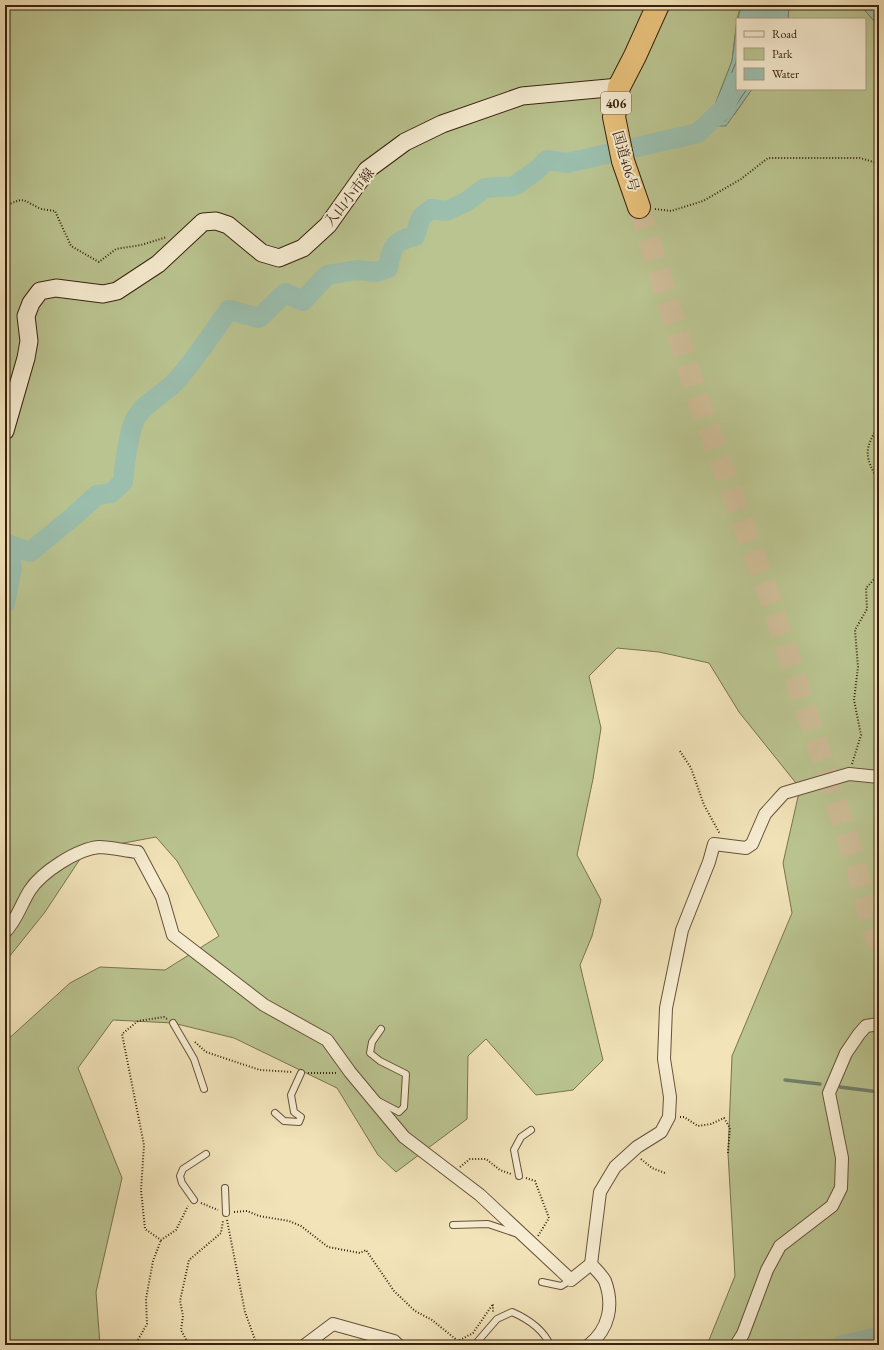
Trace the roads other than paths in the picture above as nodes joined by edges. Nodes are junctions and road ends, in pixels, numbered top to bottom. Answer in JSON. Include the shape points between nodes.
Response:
{"nodes":[{"id":1,"x":658,"y":5,"type":"edge"},
{"id":2,"x":619,"y":88,"type":"junction"},
{"id":3,"x":640,"y":207,"type":"tunnel mouth"},
{"id":4,"x":5,"y":431,"type":"edge"},
{"id":5,"x":879,"y":776,"type":"edge"},
{"id":6,"x":5,"y":932,"type":"edge"},
{"id":7,"x":173,"y":1023,"type":"road end"},
{"id":8,"x":879,"y":1024,"type":"edge"},
{"id":9,"x":381,"y":1029,"type":"dead end"},
{"id":10,"x":301,"y":1073,"type":"road end"},
{"id":11,"x":204,"y":1089,"type":"dead end"},
{"id":12,"x":370,"y":1096,"type":"junction"},
{"id":13,"x":275,"y":1113,"type":"dead end"},
{"id":14,"x":531,"y":1130,"type":"dead end"},
{"id":15,"x":206,"y":1154,"type":"dead end"},
{"id":16,"x":519,"y":1176,"type":"road end"},
{"id":17,"x":225,"y":1188,"type":"dead end"},
{"id":18,"x":194,"y":1200,"type":"road end"},
{"id":19,"x":226,"y":1213,"type":"road end"},
{"id":20,"x":453,"y":1225,"type":"dead end"},
{"id":21,"x":523,"y":1236,"type":"junction"},
{"id":22,"x":591,"y":1264,"type":"junction"},
{"id":23,"x":571,"y":1280,"type":"junction"},
{"id":24,"x":542,"y":1282,"type":"dead end"},
{"id":25,"x":478,"y":1341,"type":"dead end"},
{"id":26,"x":305,"y":1345,"type":"edge"},
{"id":27,"x":398,"y":1345,"type":"edge"},
{"id":28,"x":550,"y":1345,"type":"edge"},
{"id":29,"x":589,"y":1345,"type":"edge"},
{"id":30,"x":736,"y":1345,"type":"edge"}],
"edges":[{"from":1,"to":2,"type":"highway","name":"国道406号","number":"406"},
{"from":2,"to":3,"type":"highway","name":"国道406号","number":"406","via":[[614,117],[623,161]]},
{"from":2,"to":4,"type":"main road","name":"入山小市線","number":"406","via":[[522,96],[442,124],[405,142],[367,170],[323,230],[302,248],[278,258],[262,253],[228,225],[216,221],[203,222],[158,264],[118,291],[103,294],[56,288],[40,290],[31,302],[26,316],[29,340],[26,358]]},
{"from":5,"to":22,"type":"street","via":[[849,774],[784,793],[765,814],[752,844],[746,848],[714,844],[682,930],[666,1008],[663,1038],[670,1097],[669,1117],[661,1132],[615,1167],[600,1192]]},
{"from":6,"to":12,"type":"street","via":[[16,918],[31,889],[61,862],[99,847],[138,852],[162,897],[173,935],[264,1005],[327,1040]]},
{"from":7,"to":11,"type":"lane","via":[[194,1059]]},
{"from":8,"to":30,"type":"street","via":[[866,1026],[859,1034],[846,1052],[829,1093],[842,1158],[841,1188],[832,1206],[780,1246],[767,1270],[743,1334]]},
{"from":9,"to":12,"type":"lane","via":[[372,1042],[370,1052],[380,1061],[406,1074],[404,1107],[399,1112]]},
{"from":10,"to":13,"type":"lane","via":[[291,1095],[294,1112],[301,1117],[299,1122],[284,1121]]},
{"from":12,"to":21,"type":"street","via":[[404,1137],[480,1195]]},
{"from":14,"to":16,"type":"lane","via":[[521,1137],[514,1150]]},
{"from":15,"to":18,"type":"lane","via":[[184,1169],[180,1176],[182,1184]]},
{"from":17,"to":19,"type":"lane"},
{"from":20,"to":21,"type":"lane","via":[[488,1224]]},
{"from":21,"to":23,"type":"street"},
{"from":22,"to":23,"type":"street"},
{"from":22,"to":29,"type":"street","via":[[604,1280],[610,1308],[605,1328]]},
{"from":23,"to":24,"type":"lane","via":[[561,1286]]},
{"from":25,"to":28,"type":"lane","via":[[497,1319],[512,1312],[546,1335]]},
{"from":26,"to":27,"type":"street","via":[[333,1324],[394,1340]]}]}
